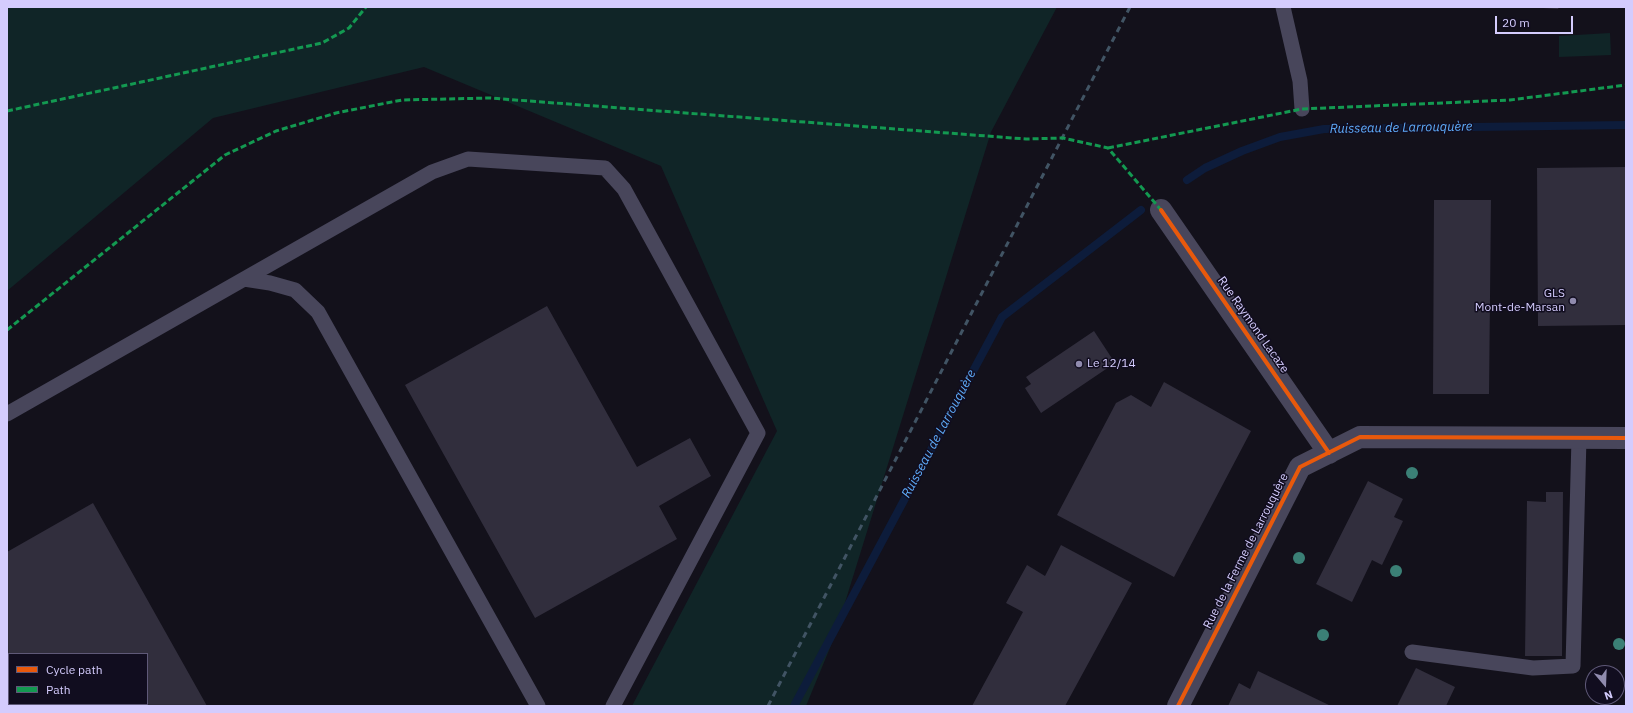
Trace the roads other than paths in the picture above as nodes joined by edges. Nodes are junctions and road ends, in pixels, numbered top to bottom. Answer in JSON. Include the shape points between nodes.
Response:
{"nodes":[{"id":1,"x":1283,"y":7,"type":"edge"},
{"id":2,"x":1302,"y":109,"type":"dead end"},
{"id":3,"x":1161,"y":210,"type":"dead end"},
{"id":4,"x":244,"y":279,"type":"junction"},
{"id":5,"x":7,"y":414,"type":"edge"},
{"id":6,"x":1579,"y":438,"type":"junction"},
{"id":7,"x":1626,"y":438,"type":"edge"},
{"id":8,"x":1329,"y":452,"type":"junction"},
{"id":9,"x":1412,"y":652,"type":"dead end"},
{"id":10,"x":538,"y":706,"type":"edge"},
{"id":11,"x":613,"y":706,"type":"edge"},
{"id":12,"x":1178,"y":706,"type":"edge"}],
"edges":[{"from":1,"to":2,"type":"lane","via":[[1300,80]]},
{"from":3,"to":8,"type":"street","name":"Rue Raymond Lacaze"},
{"from":4,"to":5,"type":"lane"},
{"from":4,"to":10,"type":"lane","via":[[295,290],[318,312]]},
{"from":4,"to":11,"type":"lane","via":[[432,172],[468,159],[605,168],[624,189],[758,433]]},
{"from":6,"to":7,"type":"street","name":"Rue de la Ferme de Larrouquère"},
{"from":6,"to":8,"type":"street","name":"Rue de la Ferme de Larrouquère","via":[[1360,437]]},
{"from":6,"to":9,"type":"lane","via":[[1573,666],[1533,668]]},
{"from":8,"to":12,"type":"street","name":"Rue de la Ferme de Larrouquère","via":[[1300,467]]}]}
